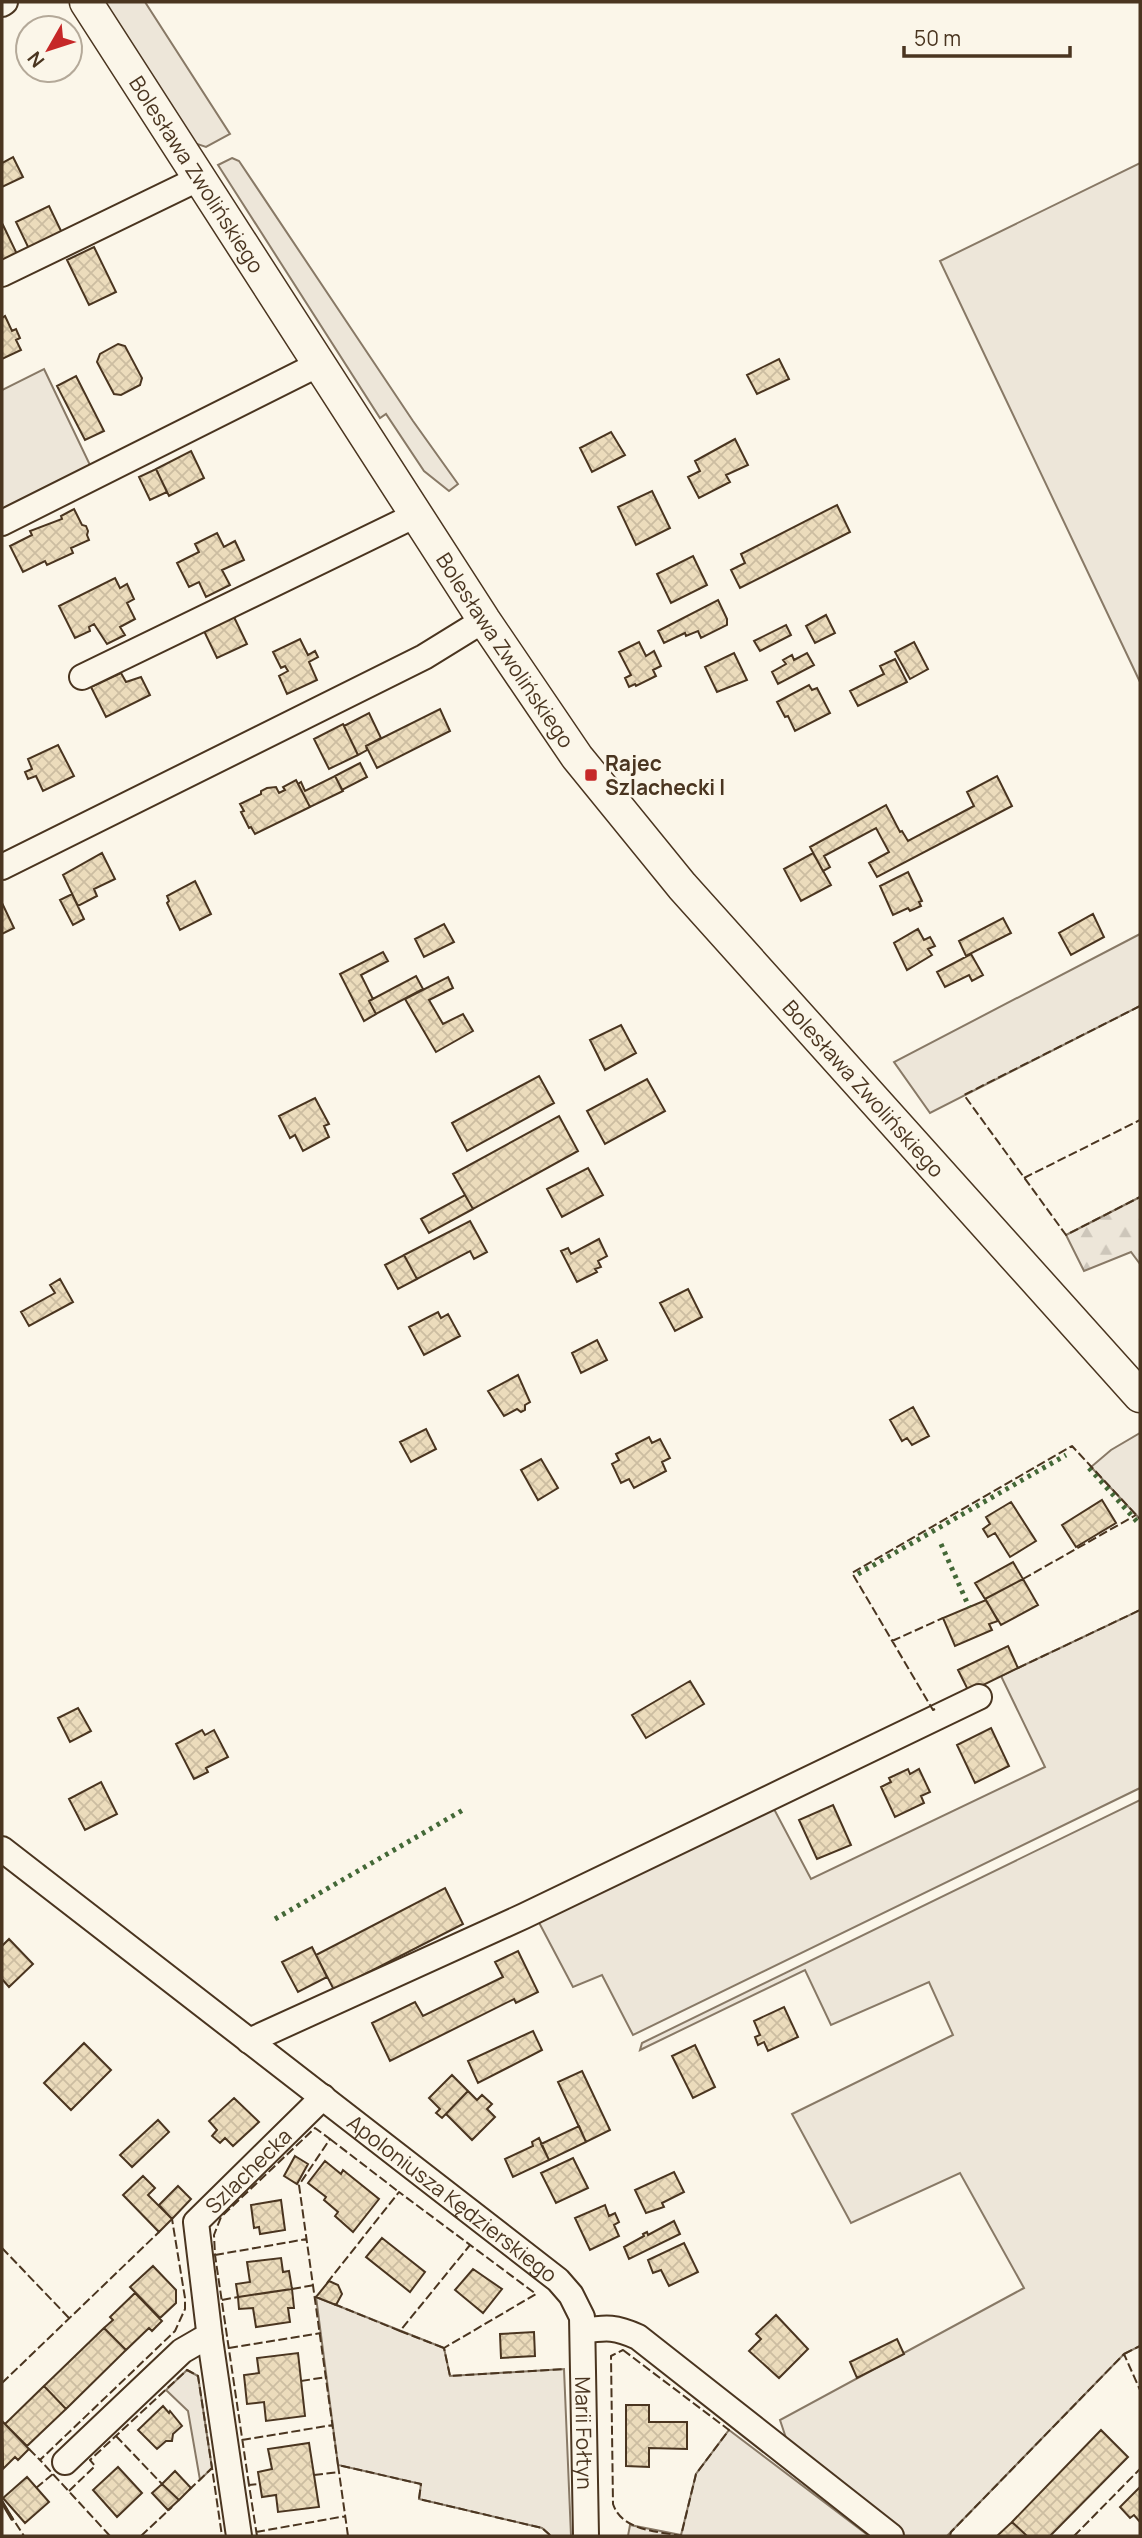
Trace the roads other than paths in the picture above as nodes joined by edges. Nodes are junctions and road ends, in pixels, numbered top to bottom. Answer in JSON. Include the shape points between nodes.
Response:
{"nodes":[{"id":1,"x":86,"y":2,"type":"edge"},
{"id":2,"x":200,"y":178,"type":"junction"},
{"id":3,"x":2,"y":274,"type":"edge"},
{"id":4,"x":319,"y":364,"type":"junction"},
{"id":5,"x":416,"y":515,"type":"junction"},
{"id":6,"x":2,"y":523,"type":"edge"},
{"id":7,"x":484,"y":620,"type":"junction"},
{"id":8,"x":82,"y":677,"type":"dead end"},
{"id":9,"x":2,"y":867,"type":"edge"},
{"id":10,"x":1140,"y":1396,"type":"edge"},
{"id":11,"x":979,"y":1697,"type":"dead end"},
{"id":12,"x":2,"y":1849,"type":"edge"},
{"id":13,"x":249,"y":2041,"type":"junction"},
{"id":14,"x":323,"y":2097,"type":"junction"},
{"id":15,"x":583,"y":2331,"type":"junction"},
{"id":16,"x":210,"y":2339,"type":"junction"},
{"id":17,"x":65,"y":2462,"type":"dead end"},
{"id":18,"x":239,"y":2536,"type":"edge"},
{"id":19,"x":586,"y":2536,"type":"edge"},
{"id":20,"x":891,"y":2536,"type":"edge"}],
"edges":[{"from":1,"to":2,"type":"main road","name":"Bolesława Zwolińskiego"},
{"from":2,"to":3,"type":"street"},
{"from":2,"to":4,"type":"main road","name":"Bolesława Zwolińskiego"},
{"from":4,"to":5,"type":"main road","name":"Bolesława Zwolińskiego"},
{"from":4,"to":6,"type":"street"},
{"from":5,"to":7,"type":"main road","name":"Bolesława Zwolińskiego"},
{"from":5,"to":8,"type":"street"},
{"from":7,"to":9,"type":"street","via":[[424,657]]},
{"from":7,"to":10,"type":"main road","name":"Bolesława Zwolińskiego","via":[[577,757],[658,858]]},
{"from":11,"to":13,"type":"street","via":[[524,1916]]},
{"from":12,"to":13,"type":"street","name":"Apoloniusza Kędzierskiego"},
{"from":13,"to":14,"type":"street","name":"Apoloniusza Kędzierskiego"},
{"from":14,"to":15,"type":"street","name":"Apoloniusza Kędzierskiego","via":[[558,2280],[582,2317]]},
{"from":14,"to":16,"type":"street","name":"Szlachecka","via":[[196,2222]]},
{"from":15,"to":19,"type":"street","name":"Marii Fołtyn"},
{"from":15,"to":20,"type":"street","via":[[620,2328],[638,2337]]},
{"from":16,"to":17,"type":"street","via":[[182,2351]]},
{"from":16,"to":18,"type":"street","name":"Szlachecka"}]}
